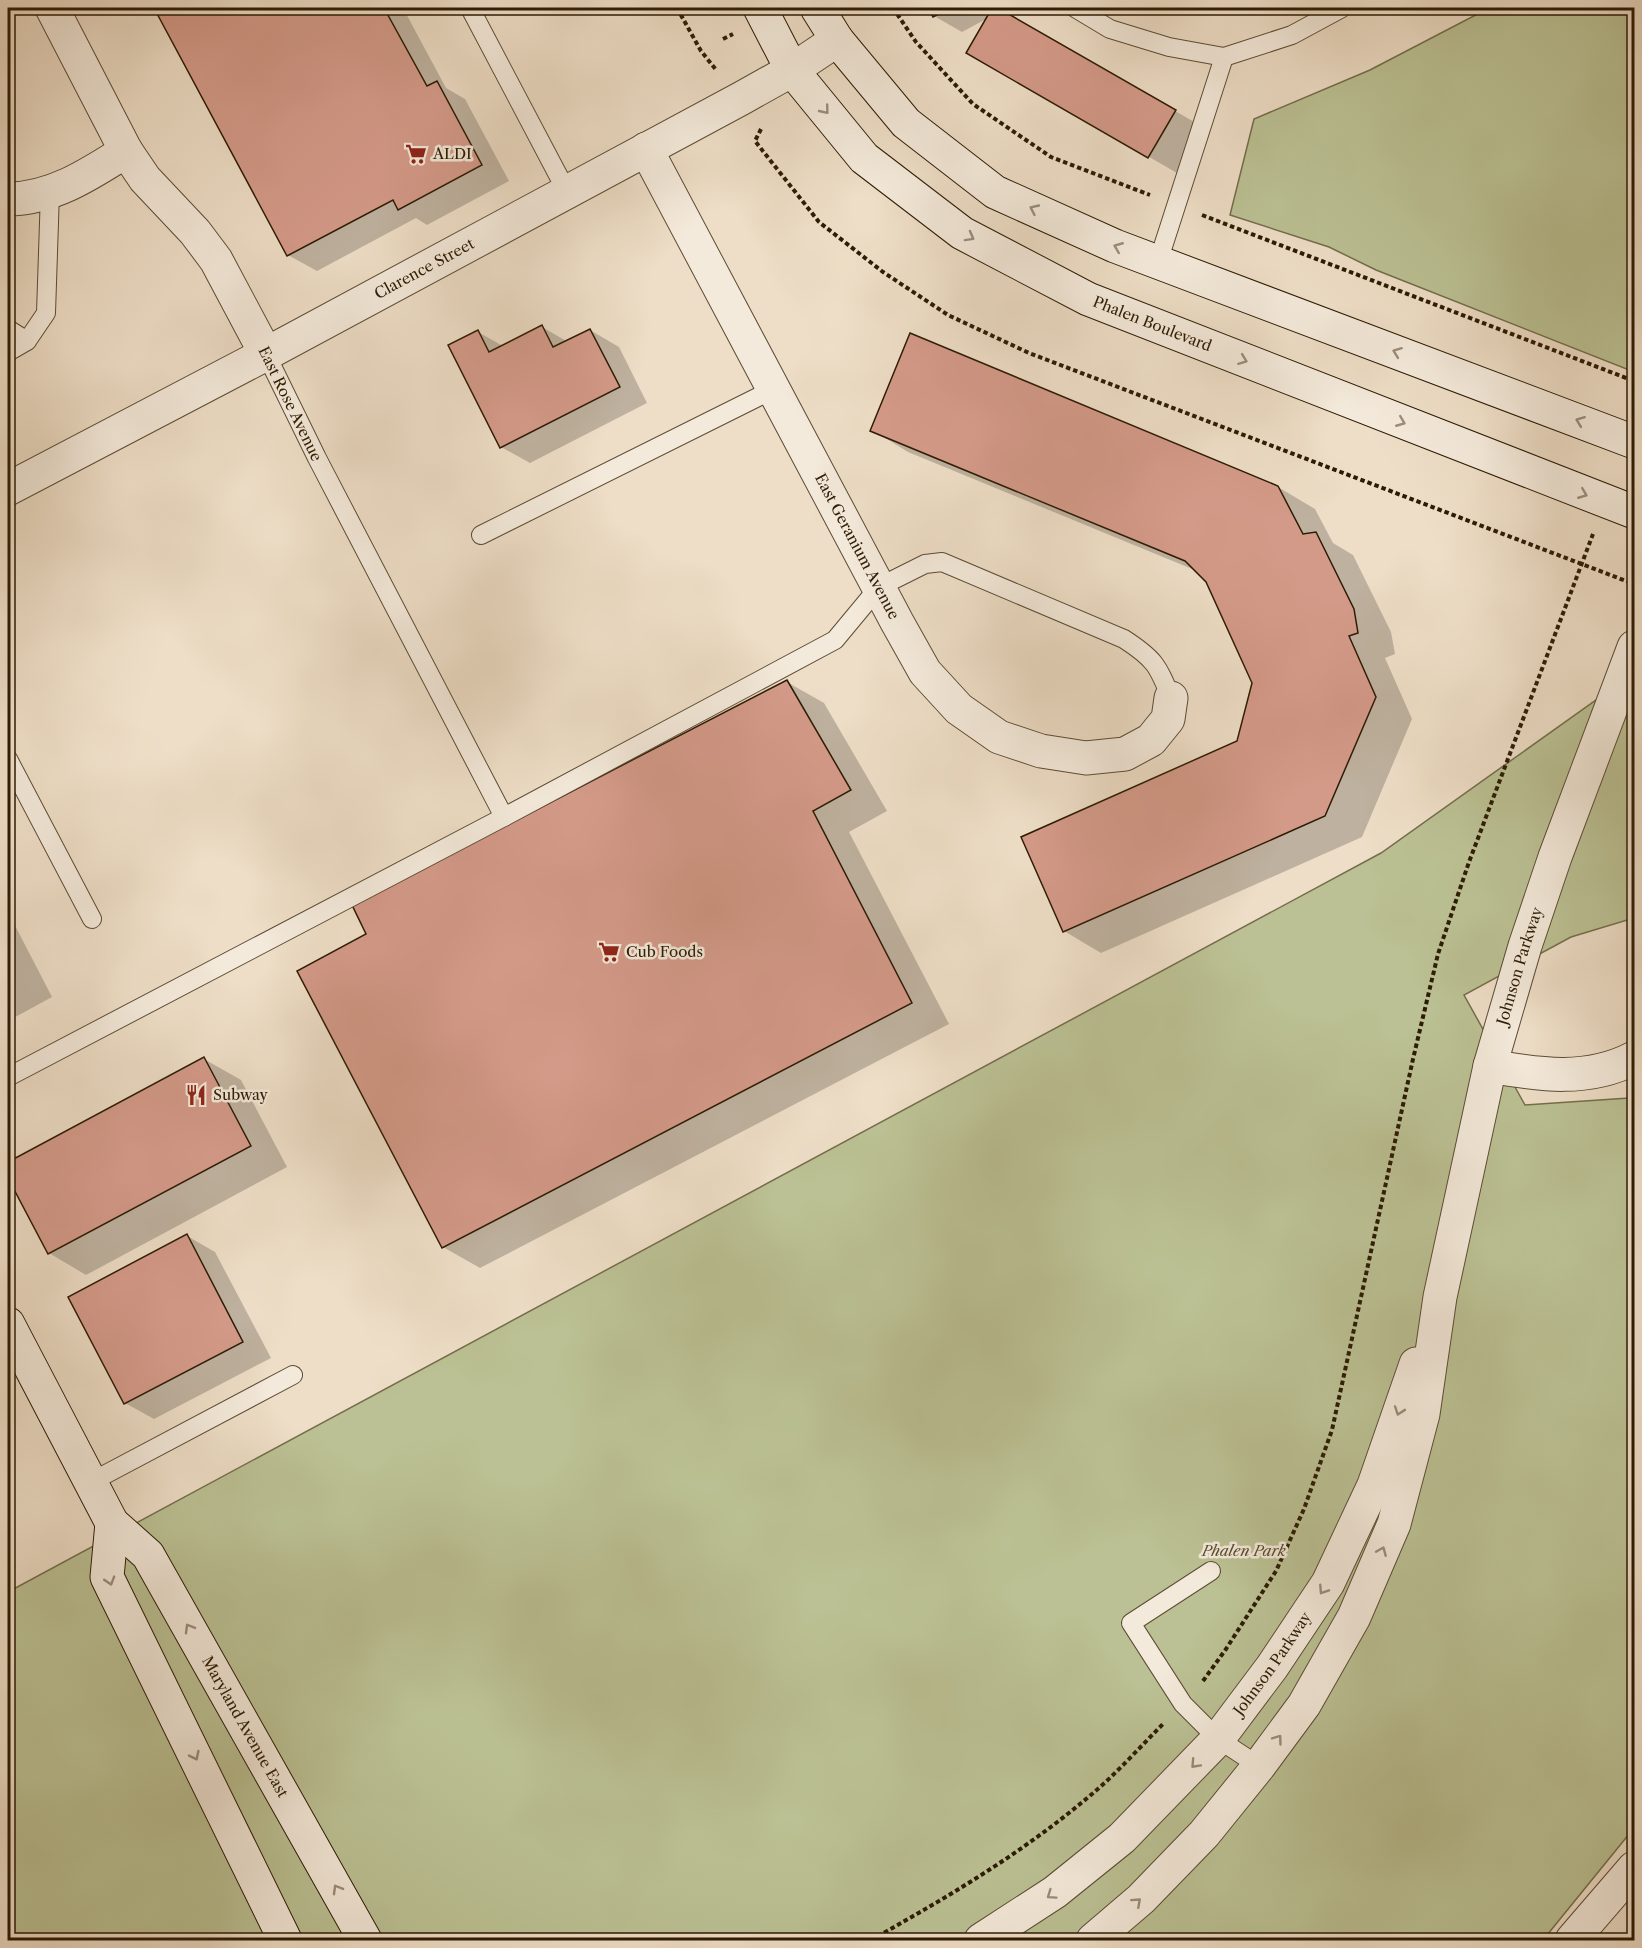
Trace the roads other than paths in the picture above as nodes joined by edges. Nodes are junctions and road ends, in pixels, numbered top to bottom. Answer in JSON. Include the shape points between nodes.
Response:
{"nodes":[{"id":1,"x":52,"y":8,"type":"edge"},
{"id":2,"x":470,"y":8,"type":"edge"},
{"id":3,"x":760,"y":8,"type":"edge"},
{"id":4,"x":817,"y":8,"type":"edge"},
{"id":5,"x":1075,"y":8,"type":"edge"},
{"id":6,"x":1342,"y":8,"type":"edge"},
{"id":7,"x":837,"y":40,"type":"junction"},
{"id":8,"x":1224,"y":57,"type":"junction"},
{"id":9,"x":792,"y":69,"type":"junction"},
{"id":10,"x":646,"y":149,"type":"junction"},
{"id":11,"x":126,"y":151,"type":"junction"},
{"id":12,"x":50,"y":192,"type":"junction"},
{"id":13,"x":567,"y":192,"type":"junction"},
{"id":14,"x":8,"y":199,"type":"edge"},
{"id":15,"x":1158,"y":262,"type":"junction"},
{"id":16,"x":8,"y":329,"type":"edge"},
{"id":17,"x":27,"y":341,"type":"junction"},
{"id":18,"x":8,"y":352,"type":"edge"},
{"id":19,"x":266,"y":354,"type":"junction"},
{"id":20,"x":774,"y":389,"type":"junction"},
{"id":21,"x":1635,"y":442,"type":"edge"},
{"id":22,"x":8,"y":489,"type":"edge"},
{"id":23,"x":1635,"y":513,"type":"edge"},
{"id":24,"x":481,"y":535,"type":"dead end"},
{"id":25,"x":879,"y":587,"type":"junction"},
{"id":26,"x":1635,"y":647,"type":"edge"},
{"id":27,"x":1171,"y":698,"type":"joint"},
{"id":28,"x":8,"y":759,"type":"edge"},
{"id":29,"x":504,"y":817,"type":"junction"},
{"id":30,"x":92,"y":919,"type":"dead end"},
{"id":31,"x":1635,"y":1058,"type":"edge"},
{"id":32,"x":1490,"y":1066,"type":"junction"},
{"id":33,"x":8,"y":1077,"type":"edge"},
{"id":34,"x":1440,"y":1297,"type":"junction"},
{"id":35,"x":8,"y":1324,"type":"edge"},
{"id":36,"x":293,"y":1375,"type":"dead end"},
{"id":37,"x":91,"y":1482,"type":"junction"},
{"id":38,"x":112,"y":1523,"type":"junction"},
{"id":39,"x":1211,"y":1571,"type":"dead end"},
{"id":40,"x":1218,"y":1739,"type":"junction"},
{"id":41,"x":1259,"y":1766,"type":"junction"},
{"id":42,"x":1635,"y":1868,"type":"edge"},
{"id":43,"x":285,"y":1941,"type":"edge"},
{"id":44,"x":365,"y":1941,"type":"edge"},
{"id":45,"x":981,"y":1941,"type":"edge"},
{"id":46,"x":1093,"y":1941,"type":"edge"},
{"id":47,"x":1572,"y":1941,"type":"edge"}],
"edges":[{"from":1,"to":11,"type":"street","name":"East Rose Avenue"},
{"from":2,"to":13,"type":"lane"},
{"from":3,"to":9,"type":"street","name":"Phalen Boulevard"},
{"from":4,"to":7,"type":"street"},
{"from":5,"to":8,"type":"lane","via":[[1110,29],[1169,47]]},
{"from":6,"to":8,"type":"lane","via":[[1292,35]]},
{"from":7,"to":9,"type":"street","name":"Clarence Street"},
{"from":15,"to":7,"type":"street","one_way":true,"via":[[995,192],[906,123]]},
{"from":8,"to":15,"type":"lane"},
{"from":9,"to":10,"type":"street","name":"Clarence Street"},
{"from":9,"to":23,"type":"street","name":"Phalen Boulevard","one_way":true,"via":[[864,158],[962,233],[1088,299]]},
{"from":10,"to":13,"type":"street","name":"Clarence Street"},
{"from":10,"to":20,"type":"street","name":"East Geranium Avenue"},
{"from":11,"to":12,"type":"street"},
{"from":11,"to":19,"type":"street","name":"East Rose Avenue","via":[[145,179],[216,260]]},
{"from":12,"to":14,"type":"street"},
{"from":12,"to":17,"type":"lane","via":[[46,313]]},
{"from":13,"to":19,"type":"street","name":"Clarence Street"},
{"from":21,"to":15,"type":"street","one_way":true},
{"from":16,"to":17,"type":"lane"},
{"from":17,"to":18,"type":"lane"},
{"from":19,"to":22,"type":"street","name":"Clarence Street"},
{"from":19,"to":29,"type":"lane","name":"East Rose Avenue"},
{"from":20,"to":24,"type":"lane"},
{"from":20,"to":25,"type":"street","name":"East Geranium Avenue"},
{"from":25,"to":27,"type":"lane","via":[[925,564],[942,562],[1124,639],[1146,653],[1159,669]]},
{"from":25,"to":27,"type":"street","name":"East Geranium Avenue","via":[[925,672],[959,709],[999,737],[1041,751],[1086,758],[1125,754],[1151,740],[1168,719]]},
{"from":25,"to":29,"type":"lane","via":[[835,639]]},
{"from":26,"to":32,"type":"street","name":"Johnson Parkway","via":[[1542,896]]},
{"from":28,"to":30,"type":"lane"},
{"from":29,"to":33,"type":"lane"},
{"from":31,"to":32,"type":"street","via":[[1585,1074],[1536,1075]]},
{"from":32,"to":34,"type":"street","name":"Johnson Parkway"},
{"from":34,"to":40,"type":"street","name":"Johnson Parkway","one_way":true,"via":[[1374,1485],[1329,1583]]},
{"from":41,"to":34,"type":"street","name":"Johnson Parkway","one_way":true,"via":[[1304,1705],[1354,1617],[1394,1524],[1423,1414]]},
{"from":35,"to":37,"type":"street","name":"Maryland Avenue East"},
{"from":36,"to":37,"type":"lane"},
{"from":37,"to":38,"type":"street","name":"Maryland Avenue East"},
{"from":38,"to":43,"type":"street","one_way":true,"via":[[106,1577]]},
{"from":44,"to":38,"type":"street","name":"Maryland Avenue East","one_way":true,"via":[[148,1554]]},
{"from":39,"to":40,"type":"lane","via":[[1131,1623],[1183,1704]]},
{"from":40,"to":41,"type":"lane"},
{"from":40,"to":45,"type":"street","name":"Johnson Parkway","one_way":true,"via":[[1122,1838],[1055,1892]]},
{"from":46,"to":41,"type":"street","name":"Johnson Parkway","one_way":true,"via":[[1141,1899],[1204,1834]]},
{"from":42,"to":47,"type":"street"}]}
